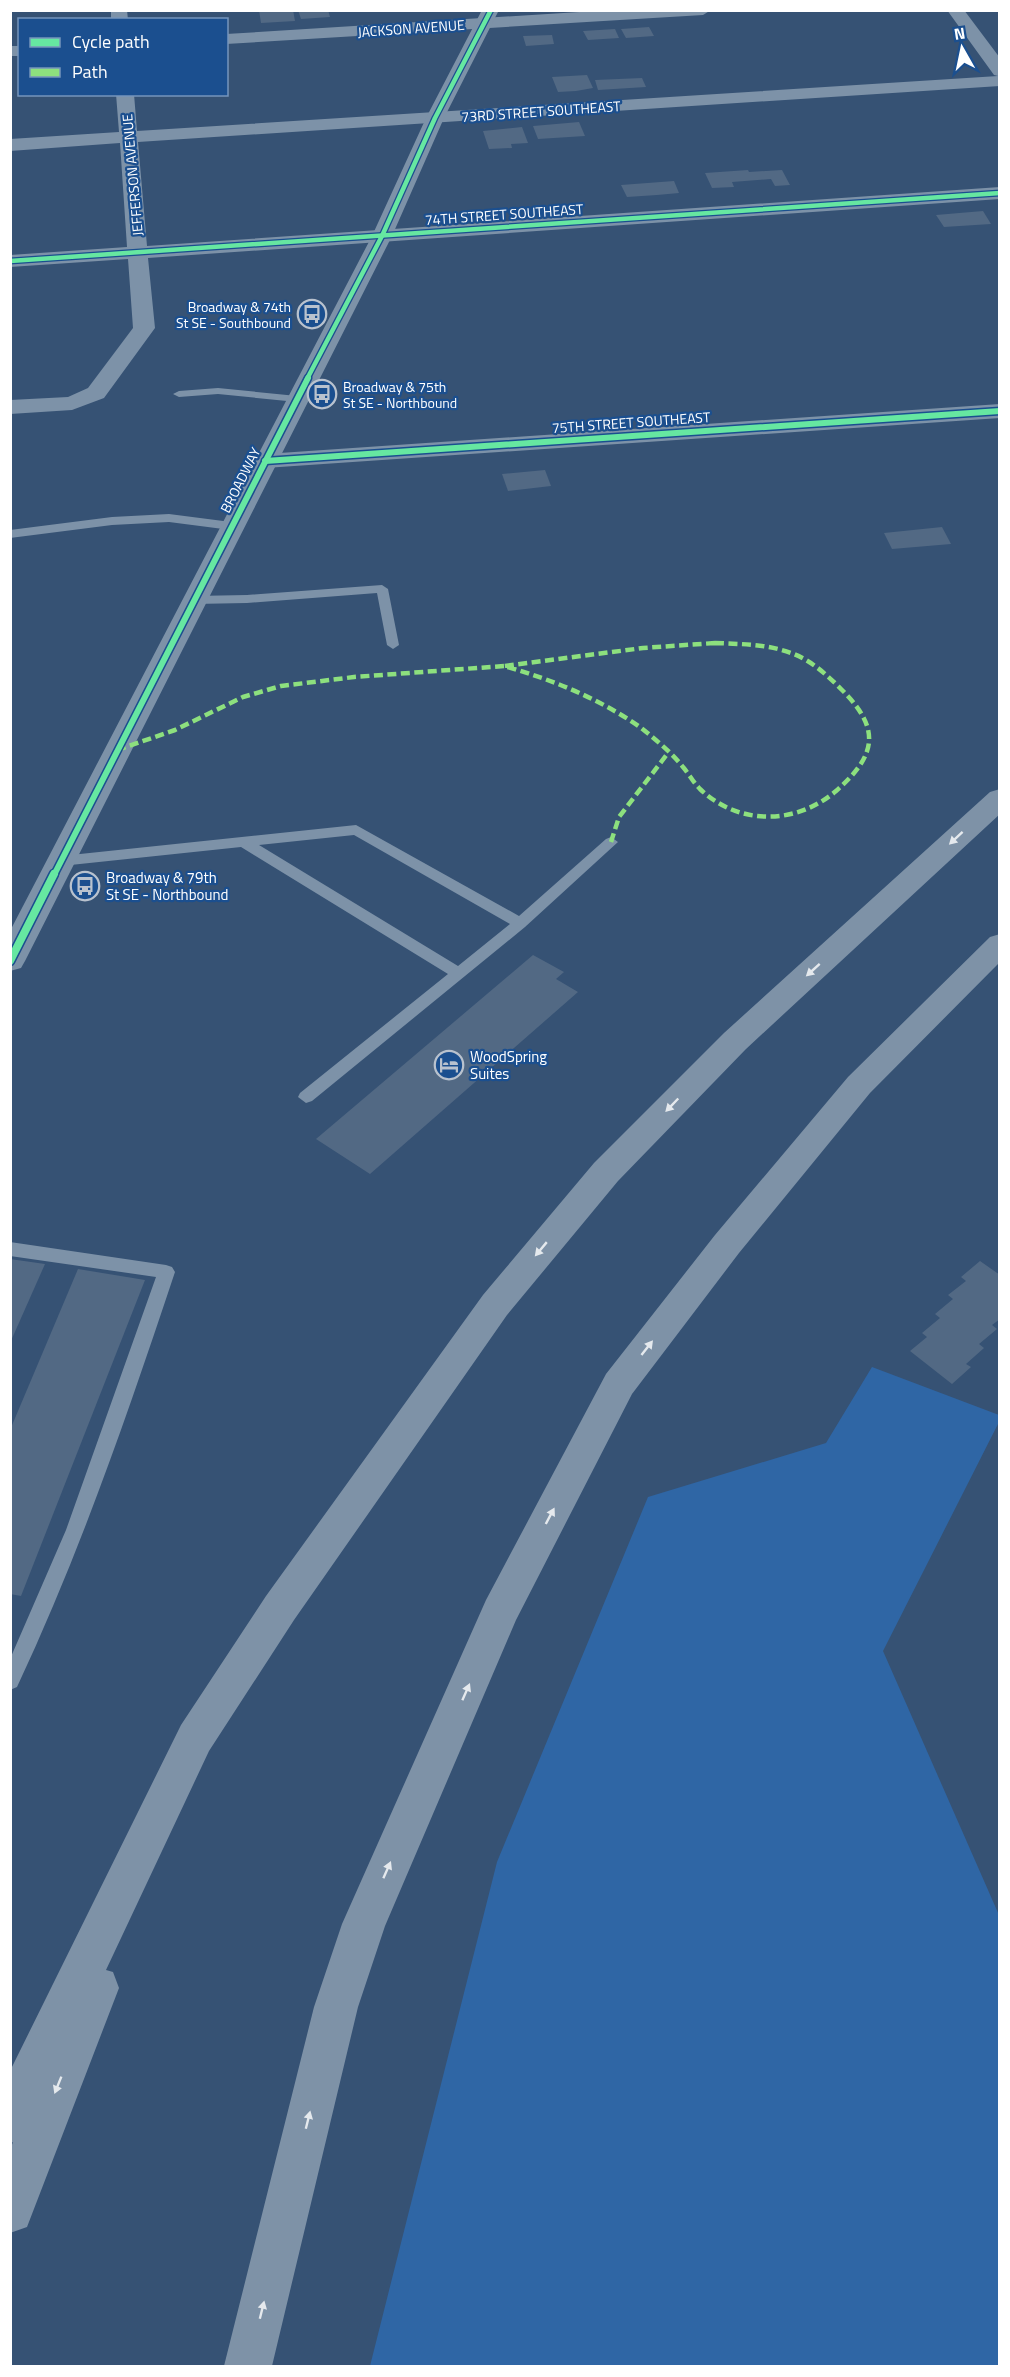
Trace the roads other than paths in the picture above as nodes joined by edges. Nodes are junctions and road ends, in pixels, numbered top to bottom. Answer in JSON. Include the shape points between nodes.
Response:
{"nodes":[{"id":1,"x":703,"y":10,"type":"edge"},
{"id":2,"x":955,"y":10,"type":"edge"},
{"id":3,"x":488,"y":17,"type":"edge"},
{"id":4,"x":228,"y":39,"type":"edge"},
{"id":5,"x":999,"y":71,"type":"edge"},
{"id":6,"x":999,"y":81,"type":"edge"},
{"id":7,"x":125,"y":96,"type":"edge"},
{"id":8,"x":435,"y":118,"type":"junction"},
{"id":9,"x":129,"y":137,"type":"junction"},
{"id":10,"x":10,"y":145,"type":"edge"},
{"id":11,"x":999,"y":193,"type":"edge"},
{"id":12,"x":382,"y":236,"type":"junction"},
{"id":13,"x":138,"y":253,"type":"junction"},
{"id":14,"x":10,"y":261,"type":"edge"},
{"id":15,"x":179,"y":394,"type":"dead end"},
{"id":16,"x":297,"y":399,"type":"junction"},
{"id":17,"x":10,"y":407,"type":"edge"},
{"id":18,"x":999,"y":411,"type":"edge"},
{"id":19,"x":265,"y":461,"type":"junction"},
{"id":20,"x":231,"y":526,"type":"junction"},
{"id":21,"x":10,"y":534,"type":"edge"},
{"id":22,"x":194,"y":600,"type":"junction"},
{"id":23,"x":393,"y":645,"type":"dead end"},
{"id":24,"x":999,"y":798,"type":"edge"},
{"id":25,"x":244,"y":842,"type":"junction"},
{"id":26,"x":611,"y":842,"type":"dead end"},
{"id":27,"x":61,"y":861,"type":"junction"},
{"id":28,"x":520,"y":923,"type":"junction"},
{"id":29,"x":999,"y":944,"type":"edge"},
{"id":30,"x":10,"y":961,"type":"edge"},
{"id":31,"x":458,"y":973,"type":"junction"},
{"id":32,"x":306,"y":1097,"type":"dead end"},
{"id":33,"x":10,"y":1249,"type":"edge"},
{"id":34,"x":10,"y":1682,"type":"edge"},
{"id":35,"x":195,"y":1738,"type":"junction"},
{"id":36,"x":10,"y":2121,"type":"edge"},
{"id":37,"x":10,"y":2210,"type":"edge"},
{"id":38,"x":248,"y":2367,"type":"edge"}],
"edges":[{"from":1,"to":3,"type":"street","name":"JACKSON AVENUE"},
{"from":2,"to":5,"type":"street"},
{"from":3,"to":4,"type":"street","name":"JACKSON AVENUE"},
{"from":3,"to":8,"type":"street","name":"BROADWAY"},
{"from":6,"to":8,"type":"street","name":"73RD STREET SOUTHEAST"},
{"from":7,"to":9,"type":"street","name":"JEFFERSON AVENUE"},
{"from":8,"to":9,"type":"street","name":"73RD STREET SOUTHEAST"},
{"from":8,"to":12,"type":"street","name":"BROADWAY"},
{"from":9,"to":10,"type":"street","name":"73RD STREET SOUTHEAST"},
{"from":9,"to":13,"type":"street","name":"JEFFERSON AVENUE"},
{"from":11,"to":12,"type":"street","name":"74TH STREET SOUTHEAST"},
{"from":12,"to":13,"type":"street","name":"74TH STREET SOUTHEAST"},
{"from":12,"to":16,"type":"street","name":"BROADWAY"},
{"from":13,"to":14,"type":"street","name":"74TH STREET SOUTHEAST"},
{"from":13,"to":17,"type":"street","name":"JEFFERSON AVENUE","via":[[144,328],[96,393],[72,404]]},
{"from":15,"to":16,"type":"lane","via":[[218,391]]},
{"from":16,"to":19,"type":"street","name":"BROADWAY"},
{"from":18,"to":19,"type":"street","name":"75TH STREET SOUTHEAST"},
{"from":19,"to":20,"type":"street","name":"BROADWAY"},
{"from":20,"to":21,"type":"lane","via":[[169,518]]},
{"from":20,"to":22,"type":"street","name":"BROADWAY"},
{"from":22,"to":23,"type":"lane","via":[[382,589]]},
{"from":22,"to":27,"type":"street","name":"BROADWAY"},
{"from":24,"to":35,"type":"highway","one_way":true,"via":[[735,1041],[606,1172],[495,1305],[426,1399]]},
{"from":25,"to":27,"type":"lane"},
{"from":25,"to":28,"type":"lane","via":[[356,830]]},
{"from":25,"to":31,"type":"lane"},
{"from":26,"to":28,"type":"lane"},
{"from":27,"to":30,"type":"street","name":"BROADWAY"},
{"from":28,"to":31,"type":"lane"},
{"from":38,"to":29,"type":"highway","one_way":true,"via":[[336,2007],[364,1924],[500,1612],[619,1384],[727,1244],[859,1085]]},
{"from":31,"to":32,"type":"lane"},
{"from":33,"to":34,"type":"lane","via":[[166,1272],[81,1519],[40,1621]]},
{"from":35,"to":36,"type":"highway"},
{"from":35,"to":37,"type":"highway","one_way":true}]}
